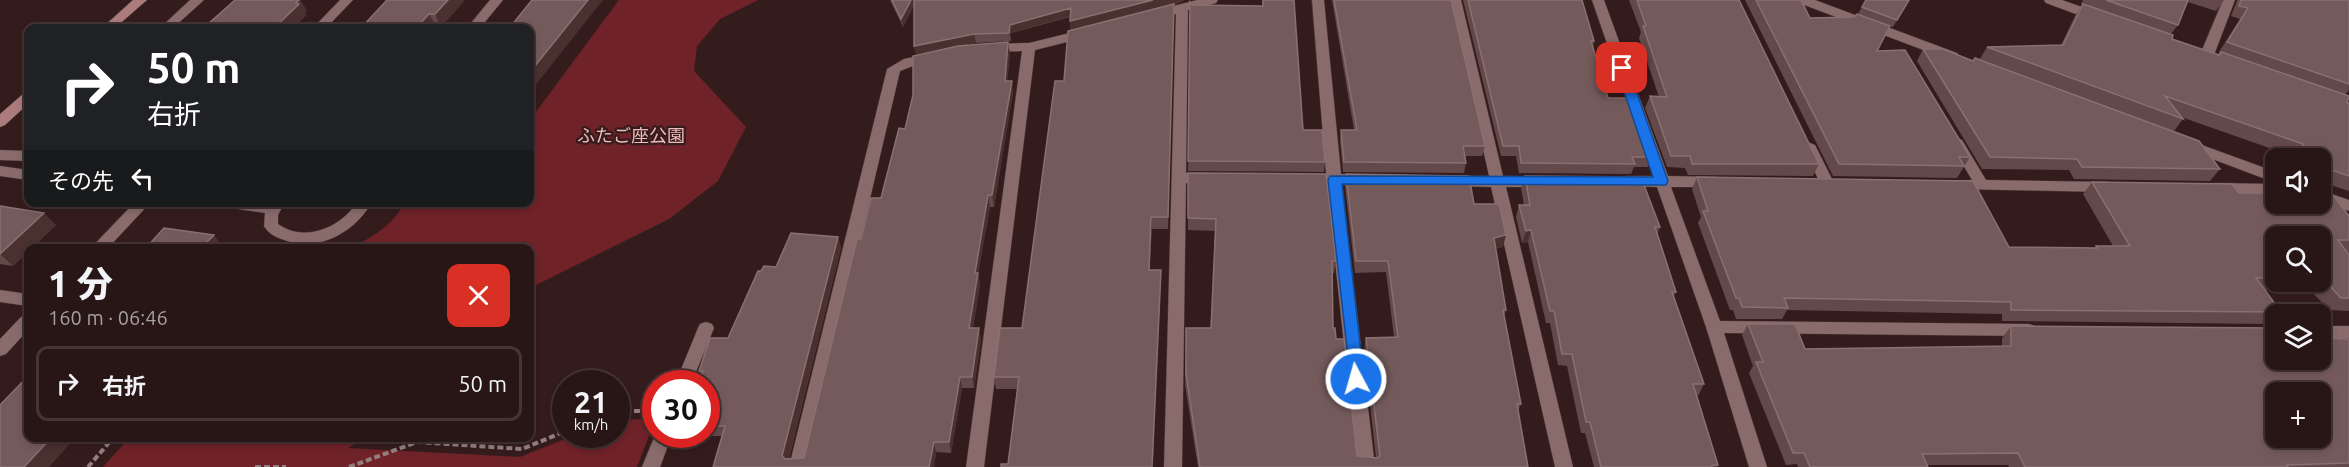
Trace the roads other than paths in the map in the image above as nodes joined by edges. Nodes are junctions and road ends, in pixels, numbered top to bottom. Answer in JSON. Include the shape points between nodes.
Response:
{"nodes":[{"id":1,"x":141,"y":0,"type":"edge"},
{"id":2,"x":198,"y":0,"type":"edge"},
{"id":3,"x":347,"y":0,"type":"edge"},
{"id":4,"x":497,"y":0,"type":"edge"},
{"id":5,"x":1212,"y":0,"type":"edge"},
{"id":6,"x":1318,"y":0,"type":"edge"},
{"id":7,"x":1455,"y":0,"type":"edge"},
{"id":8,"x":1598,"y":0,"type":"edge"},
{"id":9,"x":1803,"y":0,"type":"edge"},
{"id":10,"x":2052,"y":0,"type":"edge"},
{"id":11,"x":2229,"y":0,"type":"edge"},
{"id":12,"x":1182,"y":8,"type":"junction"},
{"id":13,"x":1138,"y":19,"type":"edge"},
{"id":14,"x":2108,"y":20,"type":"edge"},
{"id":15,"x":113,"y":24,"type":"edge"},
{"id":16,"x":171,"y":24,"type":"edge"},
{"id":17,"x":323,"y":24,"type":"edge"},
{"id":18,"x":476,"y":24,"type":"edge"},
{"id":19,"x":1094,"y":30,"type":"edge"},
{"id":20,"x":1891,"y":33,"type":"junction"},
{"id":21,"x":1029,"y":47,"type":"junction"},
{"id":22,"x":976,"y":49,"type":"edge"},
{"id":23,"x":1903,"y":53,"type":"edge"},
{"id":24,"x":942,"y":55,"type":"edge"},
{"id":25,"x":2207,"y":55,"type":"edge"},
{"id":26,"x":1968,"y":62,"type":"edge"},
{"id":27,"x":24,"y":101,"type":"edge"},
{"id":28,"x":0,"y":122,"type":"edge"},
{"id":29,"x":1952,"y":134,"type":"edge"},
{"id":30,"x":1806,"y":140,"type":"edge"},
{"id":31,"x":2176,"y":141,"type":"edge"},
{"id":32,"x":0,"y":154,"type":"edge"},
{"id":33,"x":24,"y":156,"type":"edge"},
{"id":34,"x":0,"y":171,"type":"edge"},
{"id":35,"x":24,"y":174,"type":"edge"},
{"id":36,"x":2265,"y":174,"type":"edge"},
{"id":37,"x":1178,"y":178,"type":"junction"},
{"id":38,"x":1222,"y":178,"type":"edge"},
{"id":39,"x":1290,"y":179,"type":"edge"},
{"id":40,"x":1334,"y":180,"type":"junction"},
{"id":41,"x":1381,"y":180,"type":"edge"},
{"id":42,"x":1439,"y":181,"type":"edge"},
{"id":43,"x":1661,"y":181,"type":"junction"},
{"id":44,"x":1497,"y":182,"type":"junction"},
{"id":45,"x":1555,"y":182,"type":"edge"},
{"id":46,"x":1614,"y":182,"type":"edge"},
{"id":47,"x":1732,"y":182,"type":"edge"},
{"id":48,"x":1827,"y":183,"type":"edge"},
{"id":49,"x":1935,"y":184,"type":"edge"},
{"id":50,"x":1982,"y":185,"type":"junction"},
{"id":51,"x":2123,"y":187,"type":"edge"},
{"id":52,"x":2205,"y":188,"type":"edge"},
{"id":53,"x":2265,"y":189,"type":"edge"},
{"id":54,"x":2331,"y":199,"type":"edge"},
{"id":55,"x":2349,"y":206,"type":"edge"},
{"id":56,"x":139,"y":207,"type":"edge"},
{"id":57,"x":275,"y":207,"type":"edge"},
{"id":58,"x":361,"y":207,"type":"edge"},
{"id":59,"x":103,"y":244,"type":"edge"},
{"id":60,"x":0,"y":296,"type":"edge"},
{"id":61,"x":24,"y":299,"type":"edge"},
{"id":62,"x":24,"y":324,"type":"edge"},
{"id":63,"x":1714,"y":327,"type":"junction"},
{"id":64,"x":706,"y":328,"type":"dead end"},
{"id":65,"x":2048,"y":330,"type":"edge"},
{"id":66,"x":2331,"y":332,"type":"edge"},
{"id":67,"x":2349,"y":332,"type":"edge"},
{"id":68,"x":0,"y":349,"type":"edge"},
{"id":69,"x":689,"y":370,"type":"edge"},
{"id":70,"x":658,"y":448,"type":"edge"},
{"id":71,"x":651,"y":467,"type":"edge"},
{"id":72,"x":798,"y":467,"type":"edge"},
{"id":73,"x":975,"y":467,"type":"edge"},
{"id":74,"x":1173,"y":467,"type":"edge"},
{"id":75,"x":1366,"y":467,"type":"edge"},
{"id":76,"x":1564,"y":467,"type":"edge"},
{"id":77,"x":1758,"y":467,"type":"edge"}],
"edges":[{"from":1,"to":15,"type":"street"},
{"from":2,"to":16,"type":"street"},
{"from":3,"to":17,"type":"street"},
{"from":4,"to":18,"type":"street"},
{"from":5,"to":12,"type":"street"},
{"from":6,"to":40,"type":"street"},
{"from":7,"to":44,"type":"street"},
{"from":8,"to":43,"type":"street"},
{"from":9,"to":20,"type":"street"},
{"from":10,"to":14,"type":"street"},
{"from":11,"to":25,"type":"street"},
{"from":12,"to":13,"type":"street"},
{"from":12,"to":37,"type":"street"},
{"from":19,"to":21,"type":"street"},
{"from":20,"to":23,"type":"street"},
{"from":20,"to":26,"type":"street"},
{"from":21,"to":22,"type":"street"},
{"from":21,"to":73,"type":"street"},
{"from":24,"to":72,"type":"street","via":[[894,69]]},
{"from":27,"to":28,"type":"street"},
{"from":29,"to":50,"type":"street"},
{"from":30,"to":48,"type":"street"},
{"from":31,"to":36,"type":"street"},
{"from":32,"to":33,"type":"street"},
{"from":34,"to":35,"type":"street"},
{"from":37,"to":38,"type":"street"},
{"from":37,"to":74,"type":"street"},
{"from":39,"to":40,"type":"street"},
{"from":40,"to":41,"type":"street"},
{"from":40,"to":75,"type":"street"},
{"from":42,"to":44,"type":"street"},
{"from":43,"to":46,"type":"street"},
{"from":43,"to":47,"type":"street"},
{"from":43,"to":63,"type":"street"},
{"from":44,"to":45,"type":"street"},
{"from":44,"to":76,"type":"street"},
{"from":49,"to":50,"type":"street"},
{"from":50,"to":51,"type":"street"},
{"from":52,"to":53,"type":"street"},
{"from":54,"to":55,"type":"street"},
{"from":56,"to":59,"type":"street"},
{"from":57,"to":58,"type":"street","via":[[271,226],[278,234],[305,239],[338,229]]},
{"from":60,"to":61,"type":"street"},
{"from":62,"to":68,"type":"street"},
{"from":63,"to":65,"type":"street"},
{"from":63,"to":77,"type":"street"},
{"from":64,"to":69,"type":"street"},
{"from":66,"to":67,"type":"street"},
{"from":70,"to":71,"type":"street"}]}
